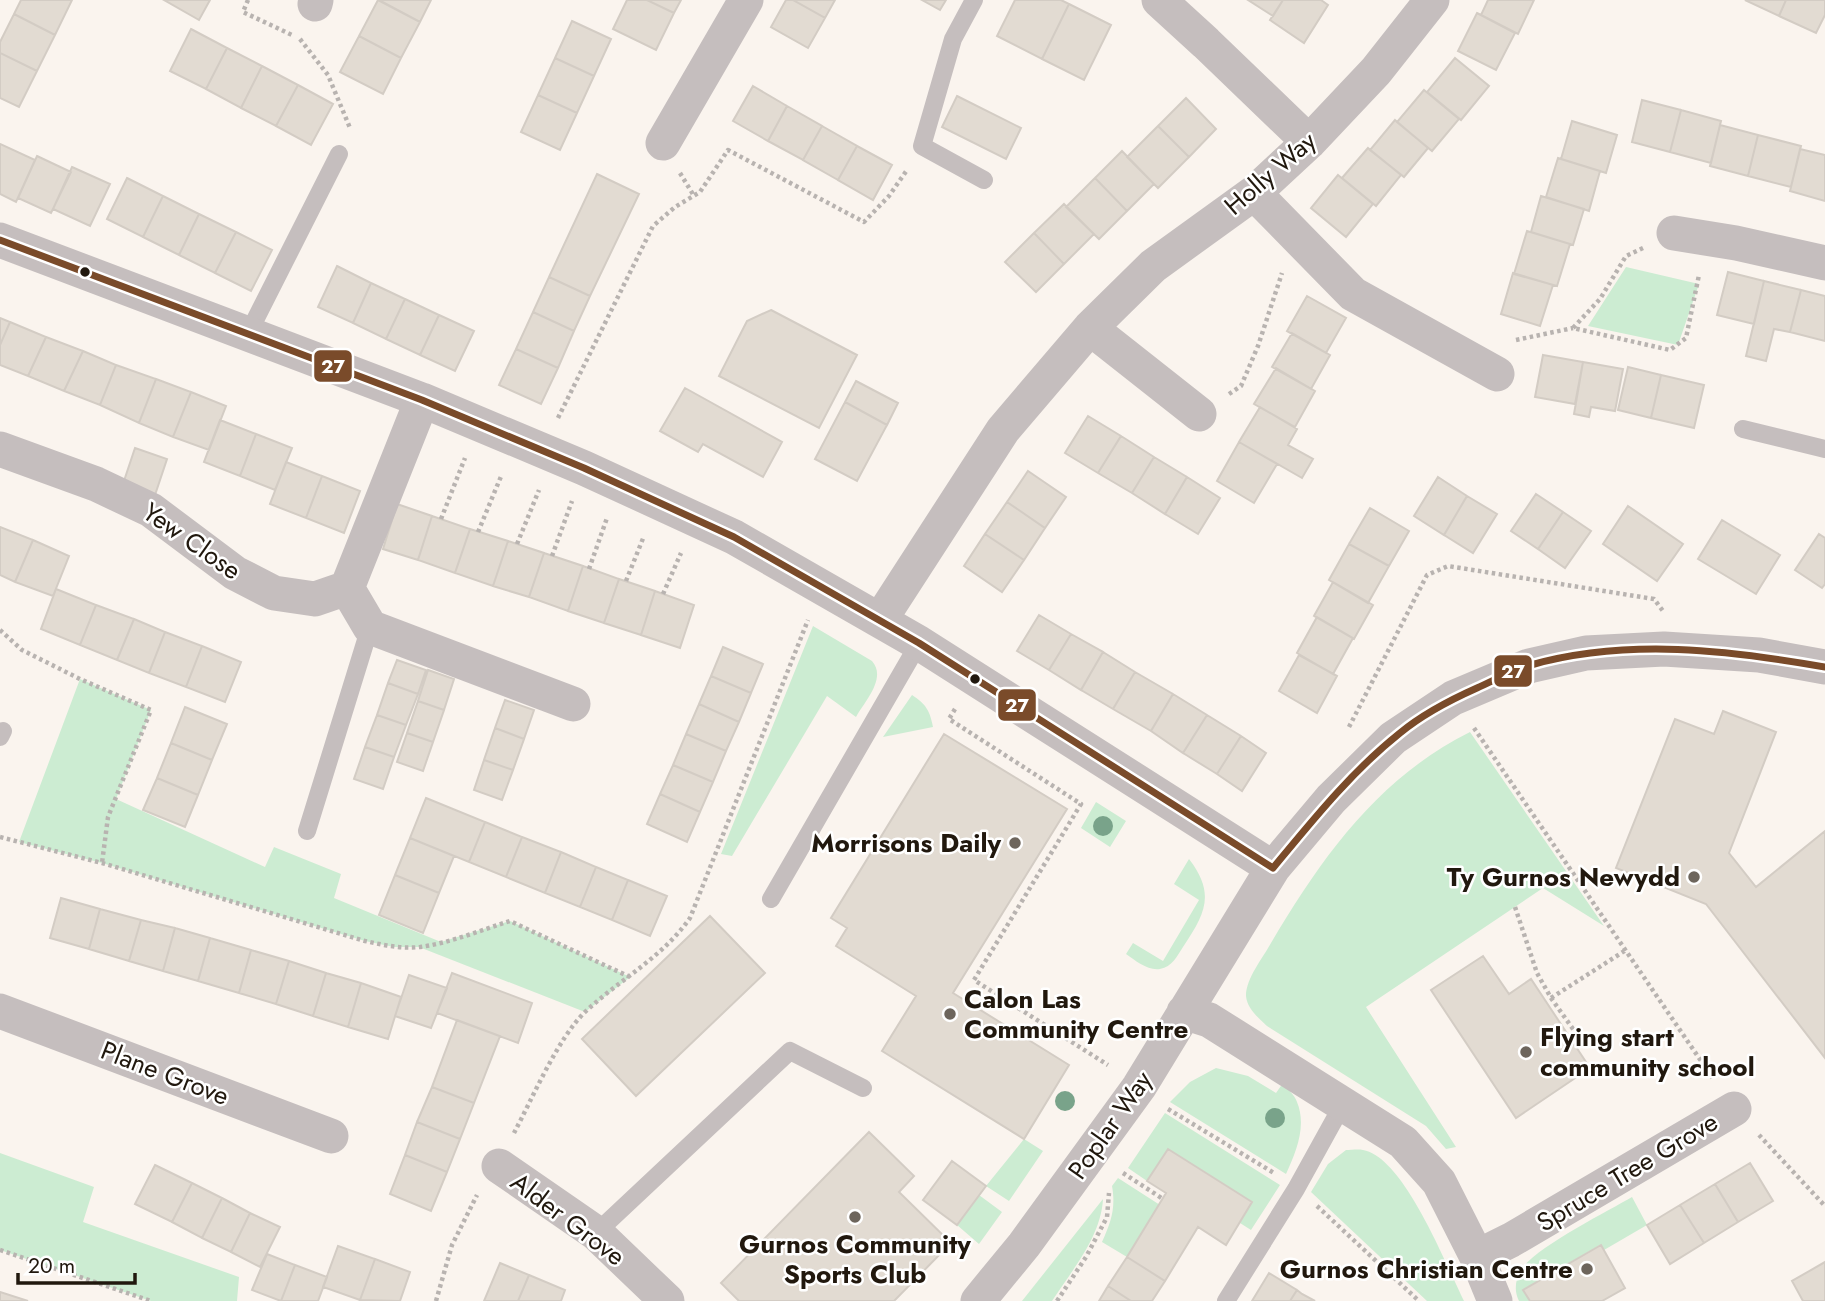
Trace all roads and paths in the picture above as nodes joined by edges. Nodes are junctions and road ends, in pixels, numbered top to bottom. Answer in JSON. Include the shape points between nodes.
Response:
{"nodes":[{"id":1,"x":746,"y":0,"type":"edge"},
{"id":2,"x":974,"y":0,"type":"edge"},
{"id":3,"x":1159,"y":0,"type":"edge"},
{"id":4,"x":1432,"y":0,"type":"edge"},
{"id":5,"x":300,"y":39,"type":"dead end"},
{"id":6,"x":1309,"y":142,"type":"junction"},
{"id":7,"x":663,"y":143,"type":"dead end"},
{"id":8,"x":922,"y":146,"type":"junction"},
{"id":9,"x":340,"y":154,"type":"joint"},
{"id":10,"x":984,"y":180,"type":"dead end"},
{"id":11,"x":1254,"y":193,"type":"junction"},
{"id":12,"x":1674,"y":233,"type":"joint"},
{"id":13,"x":1294,"y":235,"type":"junction"},
{"id":14,"x":0,"y":240,"type":"edge"},
{"id":15,"x":1736,"y":243,"type":"junction"},
{"id":16,"x":1825,"y":263,"type":"edge"},
{"id":17,"x":1090,"y":328,"type":"junction"},
{"id":18,"x":1573,"y":328,"type":"junction"},
{"id":19,"x":248,"y":334,"type":"junction"},
{"id":20,"x":1484,"y":366,"type":"joint"},
{"id":21,"x":422,"y":400,"type":"junction"},
{"id":22,"x":1199,"y":414,"type":"joint"},
{"id":23,"x":479,"y":424,"type":"junction"},
{"id":24,"x":1743,"y":429,"type":"dead end"},
{"id":25,"x":0,"y":449,"type":"edge"},
{"id":26,"x":1825,"y":449,"type":"edge"},
{"id":27,"x":550,"y":453,"type":"junction"},
{"id":28,"x":618,"y":484,"type":"junction"},
{"id":29,"x":658,"y":501,"type":"junction"},
{"id":30,"x":441,"y":519,"type":"dead end"},
{"id":31,"x":478,"y":531,"type":"dead end"},
{"id":32,"x":517,"y":544,"type":"dead end"},
{"id":33,"x":552,"y":556,"type":"dead end"},
{"id":34,"x":589,"y":569,"type":"dead end"},
{"id":35,"x":626,"y":581,"type":"dead end"},
{"id":36,"x":347,"y":588,"type":"junction"},
{"id":37,"x":825,"y":589,"type":"junction"},
{"id":38,"x":880,"y":620,"type":"junction"},
{"id":39,"x":370,"y":627,"type":"junction"},
{"id":40,"x":0,"y":630,"type":"edge"},
{"id":41,"x":919,"y":643,"type":"junction"},
{"id":42,"x":1664,"y":649,"type":"junction"},
{"id":43,"x":1825,"y":667,"type":"edge"},
{"id":44,"x":1453,"y":698,"type":"junction"},
{"id":45,"x":573,"y":704,"type":"dead end"},
{"id":46,"x":958,"y":705,"type":"dead end"},
{"id":47,"x":1368,"y":762,"type":"junction"},
{"id":48,"x":307,"y":831,"type":"dead end"},
{"id":49,"x":0,"y":836,"type":"edge"},
{"id":50,"x":102,"y":863,"type":"junction"},
{"id":51,"x":1273,"y":869,"type":"junction"},
{"id":52,"x":771,"y":899,"type":"dead end"},
{"id":53,"x":1515,"y":907,"type":"dead end"},
{"id":54,"x":1626,"y":950,"type":"junction"},
{"id":55,"x":630,"y":978,"type":"junction"},
{"id":56,"x":1551,"y":998,"type":"junction"},
{"id":57,"x":0,"y":1011,"type":"edge"},
{"id":58,"x":1184,"y":1012,"type":"junction"},
{"id":59,"x":1578,"y":1036,"type":"dead end"},
{"id":60,"x":1113,"y":1069,"type":"dead end"},
{"id":61,"x":863,"y":1088,"type":"dead end"},
{"id":62,"x":1343,"y":1104,"type":"junction"},
{"id":63,"x":1734,"y":1109,"type":"junction"},
{"id":64,"x":331,"y":1136,"type":"dead end"},
{"id":65,"x":499,"y":1166,"type":"junction"},
{"id":66,"x":1116,"y":1169,"type":"dead end"},
{"id":67,"x":1103,"y":1189,"type":"dead end"},
{"id":68,"x":1163,"y":1199,"type":"dead end"},
{"id":69,"x":1825,"y":1206,"type":"edge"},
{"id":70,"x":596,"y":1233,"type":"junction"},
{"id":71,"x":0,"y":1250,"type":"edge"},
{"id":72,"x":1477,"y":1257,"type":"junction"},
{"id":73,"x":150,"y":1301,"type":"edge"},
{"id":74,"x":436,"y":1301,"type":"edge"},
{"id":75,"x":667,"y":1301,"type":"edge"},
{"id":76,"x":978,"y":1301,"type":"edge"},
{"id":77,"x":1057,"y":1301,"type":"edge"},
{"id":78,"x":1226,"y":1301,"type":"edge"},
{"id":79,"x":1495,"y":1301,"type":"edge"}],
"edges":[{"from":1,"to":7,"type":"street"},
{"from":2,"to":8,"type":"lane","via":[[953,39]]},
{"from":3,"to":6,"type":"street"},
{"from":4,"to":6,"type":"street","name":"Holly Way","via":[[1376,71]]},
{"from":5,"to":9,"type":"path","via":[[328,75],[351,130]]},
{"from":6,"to":11,"type":"street","name":"Holly Way"},
{"from":8,"to":10,"type":"lane"},
{"from":8,"to":27,"type":"path","via":[[889,196],[864,222],[728,150],[700,192],[653,226],[556,421]]},
{"from":9,"to":19,"type":"lane"},
{"from":11,"to":13,"type":"street"},
{"from":11,"to":17,"type":"street","name":"Holly Way","via":[[1153,267]]},
{"from":12,"to":15,"type":"street"},
{"from":12,"to":18,"type":"path","via":[[1626,256],[1600,299]]},
{"from":13,"to":20,"type":"street","via":[[1353,294]]},
{"from":13,"to":22,"type":"path","via":[[1241,386]]},
{"from":14,"to":19,"type":"street"},
{"from":15,"to":16,"type":"street"},
{"from":15,"to":18,"type":"path","via":[[1700,272],[1686,338],[1670,350]]},
{"from":17,"to":22,"type":"street"},
{"from":17,"to":38,"type":"street","name":"Holly Way","via":[[1003,430]]},
{"from":18,"to":20,"type":"path","via":[[1504,343]]},
{"from":19,"to":21,"type":"street"},
{"from":21,"to":23,"type":"street"},
{"from":21,"to":36,"type":"street"},
{"from":23,"to":27,"type":"street"},
{"from":23,"to":30,"type":"path"},
{"from":24,"to":26,"type":"lane"},
{"from":25,"to":36,"type":"street","name":"Yew Close","via":[[96,484],[151,510],[235,573],[274,593],[315,599]]},
{"from":27,"to":28,"type":"street"},
{"from":27,"to":31,"type":"path"},
{"from":27,"to":32,"type":"path"},
{"from":27,"to":33,"type":"path"},
{"from":28,"to":29,"type":"street"},
{"from":28,"to":34,"type":"path"},
{"from":29,"to":35,"type":"path"},
{"from":29,"to":37,"type":"street","via":[[734,537]]},
{"from":36,"to":39,"type":"street"},
{"from":37,"to":38,"type":"street"},
{"from":37,"to":55,"type":"path","via":[[807,621],[690,918],[677,937]]},
{"from":38,"to":41,"type":"street"},
{"from":39,"to":45,"type":"street"},
{"from":39,"to":48,"type":"lane"},
{"from":40,"to":50,"type":"path","via":[[22,650],[151,709],[108,817]]},
{"from":41,"to":51,"type":"street"},
{"from":41,"to":52,"type":"lane"},
{"from":42,"to":43,"type":"street","name":"Poplar Way","via":[[1759,655]]},
{"from":42,"to":44,"type":"street","name":"Poplar Way","via":[[1586,653],[1529,666]]},
{"from":42,"to":47,"type":"path","via":[[1667,616],[1654,599],[1448,566],[1427,575],[1347,730]]},
{"from":44,"to":47,"type":"street","name":"Poplar Way","via":[[1393,738]]},
{"from":44,"to":54,"type":"path"},
{"from":46,"to":60,"type":"path","via":[[948,719],[1081,804],[974,980]]},
{"from":47,"to":51,"type":"street","name":"Poplar Way"},
{"from":49,"to":50,"type":"path"},
{"from":50,"to":55,"type":"path","via":[[394,947],[441,943],[510,921]]},
{"from":51,"to":58,"type":"street","name":"Poplar Way"},
{"from":53,"to":56,"type":"path","via":[[1537,973]]},
{"from":54,"to":56,"type":"path"},
{"from":54,"to":63,"type":"path"},
{"from":55,"to":65,"type":"path","via":[[585,1012],[569,1031]]},
{"from":56,"to":59,"type":"path"},
{"from":57,"to":64,"type":"street","name":"Plane Grove"},
{"from":58,"to":62,"type":"street","via":[[1209,1020]]},
{"from":58,"to":76,"type":"street","name":"Poplar Way","via":[[1139,1087]]},
{"from":61,"to":70,"type":"lane","via":[[790,1051]]},
{"from":62,"to":72,"type":"street","via":[[1403,1142],[1439,1182]]},
{"from":62,"to":78,"type":"lane"},
{"from":63,"to":69,"type":"path","name":"Spruce Tree Grove"},
{"from":63,"to":72,"type":"street","name":"Spruce Tree Grove"},
{"from":65,"to":70,"type":"street","name":"Alder Grove"},
{"from":65,"to":74,"type":"path","via":[[476,1196],[452,1245]]},
{"from":66,"to":68,"type":"path"},
{"from":67,"to":77,"type":"path","via":[[1109,1194],[1107,1217]]},
{"from":70,"to":75,"type":"street","name":"Alder Grove"},
{"from":71,"to":73,"type":"path"},
{"from":72,"to":79,"type":"street"}]}
